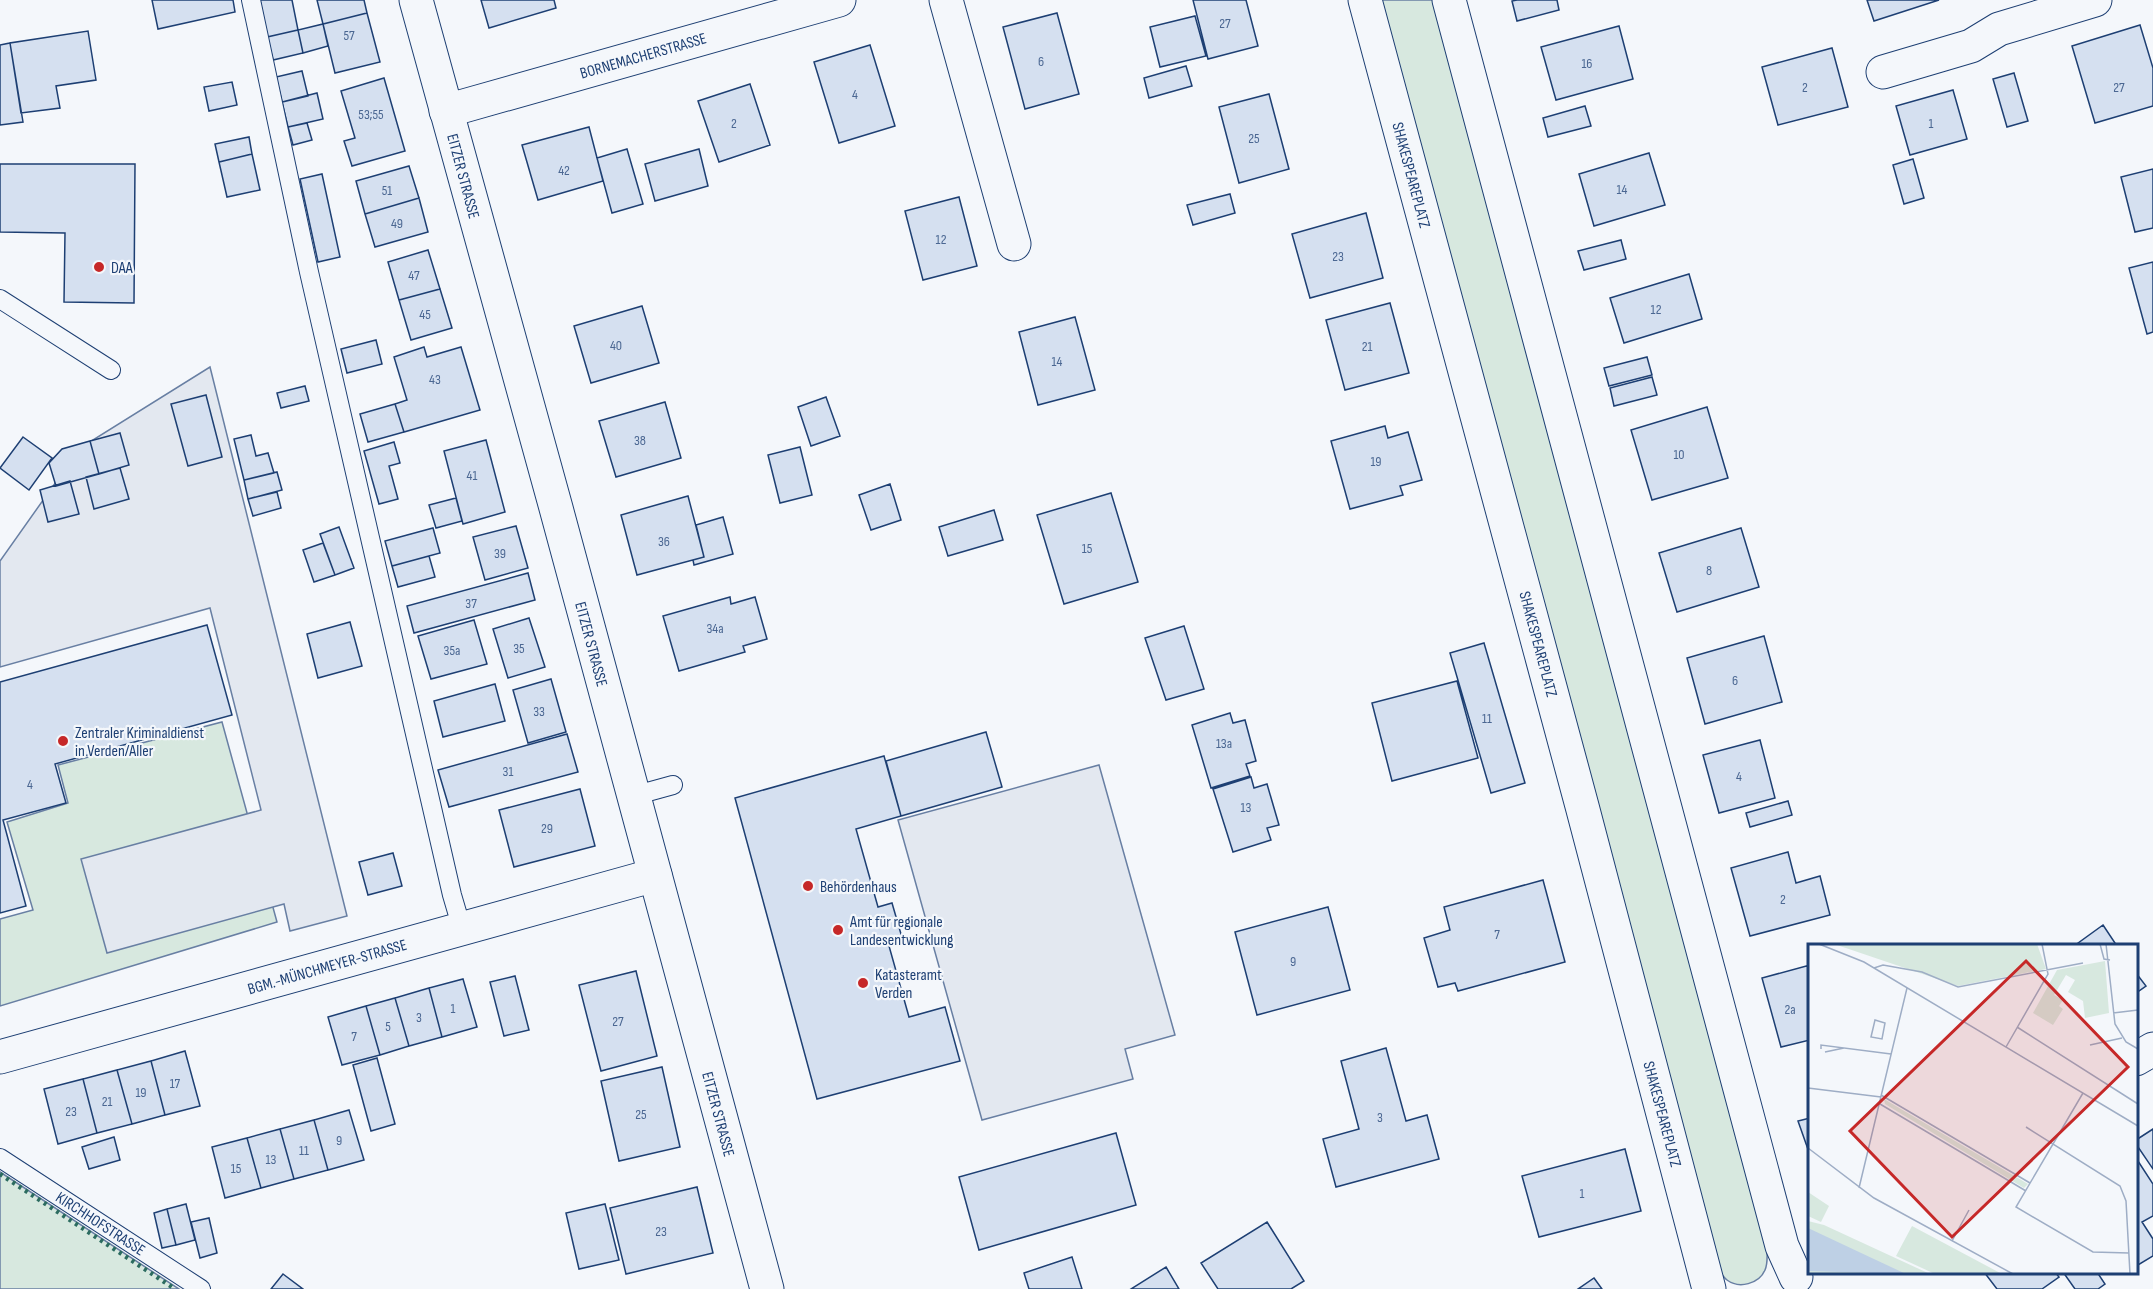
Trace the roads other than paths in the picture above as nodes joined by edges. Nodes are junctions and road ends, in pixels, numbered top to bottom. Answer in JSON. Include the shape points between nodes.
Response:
{"nodes":[{"id":1,"x":250,"y":0,"type":"edge"},
{"id":2,"x":416,"y":0,"type":"edge"},
{"id":3,"x":839,"y":0,"type":"edge"},
{"id":4,"x":946,"y":0,"type":"edge"},
{"id":5,"x":1365,"y":0,"type":"edge"},
{"id":6,"x":1449,"y":0,"type":"edge"},
{"id":7,"x":2095,"y":0,"type":"edge"},
{"id":8,"x":1883,"y":72,"type":"dead end"},
{"id":9,"x":446,"y":111,"type":"junction"},
{"id":10,"x":1014,"y":244,"type":"dead end"},
{"id":11,"x":0,"y":299,"type":"edge"},
{"id":12,"x":111,"y":370,"type":"dead end"},
{"id":13,"x":673,"y":785,"type":"dead end"},
{"id":14,"x":633,"y":796,"type":"junction"},
{"id":15,"x":655,"y":875,"type":"junction"},
{"id":16,"x":462,"y":929,"type":"junction"},
{"id":17,"x":2153,"y":1049,"type":"edge"},
{"id":18,"x":0,"y":1057,"type":"edge"},
{"id":19,"x":2138,"y":1058,"type":"edge"},
{"id":20,"x":0,"y":1158,"type":"edge"},
{"id":21,"x":1796,"y":1278,"type":"edge"},
{"id":22,"x":201,"y":1289,"type":"edge"},
{"id":23,"x":767,"y":1289,"type":"edge"},
{"id":24,"x":1709,"y":1289,"type":"edge"}],
"edges":[{"from":1,"to":16,"type":"lane"},
{"from":2,"to":9,"type":"street","name":"EITZER STRASSE"},
{"from":3,"to":9,"type":"street","name":"BORNEMACHERSTRASSE"},
{"from":4,"to":10,"type":"street"},
{"from":5,"to":24,"type":"street","name":"SHAKESPEAREPLATZ"},
{"from":6,"to":21,"type":"street","via":[[1779,1235]]},
{"from":7,"to":8,"type":"street","via":[[1999,29],[1971,46]]},
{"from":9,"to":14,"type":"street","name":"EITZER STRASSE"},
{"from":11,"to":12,"type":"lane"},
{"from":13,"to":14,"type":"lane"},
{"from":14,"to":15,"type":"street","name":"EITZER STRASSE"},
{"from":15,"to":16,"type":"street","name":"BGM.-MÜNCHMEYER-STRASSE"},
{"from":15,"to":23,"type":"street","name":"EITZER STRASSE"},
{"from":16,"to":18,"type":"street","name":"BGM.-MÜNCHMEYER-STRASSE"},
{"from":17,"to":19,"type":"street"},
{"from":20,"to":22,"type":"lane","name":"KIRCHHOFSTRASSE"}]}
